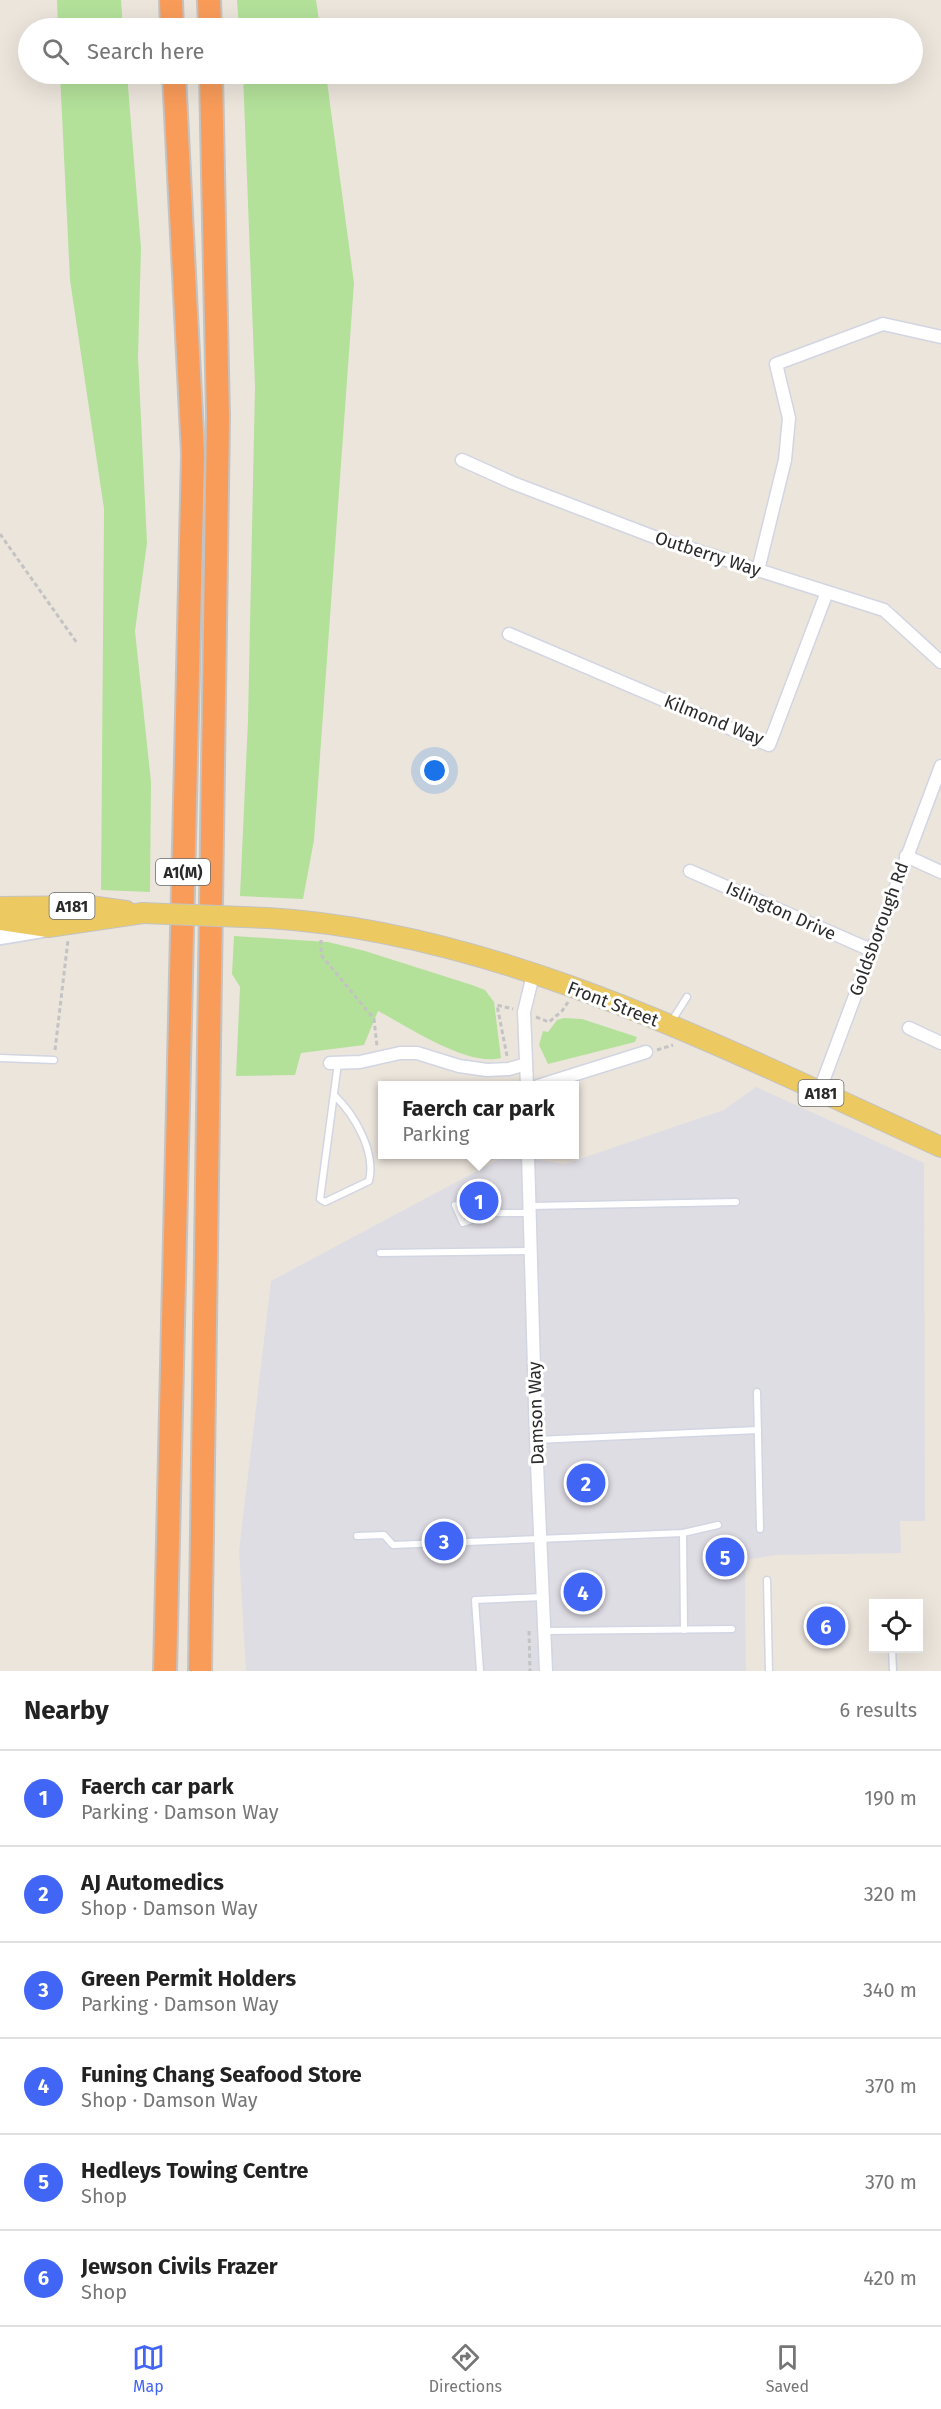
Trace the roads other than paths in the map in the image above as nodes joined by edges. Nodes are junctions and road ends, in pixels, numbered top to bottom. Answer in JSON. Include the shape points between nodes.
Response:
{"nodes":[{"id":1,"x":171,"y":0,"type":"edge"},
{"id":2,"x":209,"y":0,"type":"edge"},
{"id":3,"x":172,"y":18,"type":"edge"},
{"id":4,"x":210,"y":18,"type":"edge"},
{"id":5,"x":174,"y":84,"type":"edge"},
{"id":6,"x":211,"y":84,"type":"edge"},
{"id":7,"x":941,"y":337,"type":"edge"},
{"id":8,"x":462,"y":460,"type":"dead end"},
{"id":9,"x":758,"y":570,"type":"junction"},
{"id":10,"x":827,"y":592,"type":"junction"},
{"id":11,"x":509,"y":634,"type":"dead end"},
{"id":12,"x":941,"y":662,"type":"edge"},
{"id":13,"x":941,"y":766,"type":"edge"},
{"id":14,"x":906,"y":856,"type":"junction"},
{"id":15,"x":690,"y":871,"type":"dead end"},
{"id":16,"x":941,"y":872,"type":"edge"},
{"id":17,"x":0,"y":907,"type":"edge"},
{"id":18,"x":143,"y":913,"type":"junction"},
{"id":19,"x":0,"y":920,"type":"edge"},
{"id":20,"x":48,"y":927,"type":"junction"},
{"id":21,"x":0,"y":936,"type":"edge"},
{"id":22,"x":871,"y":950,"type":"junction"},
{"id":23,"x":533,"y":975,"type":"junction"},
{"id":24,"x":687,"y":997,"type":"dead end"},
{"id":25,"x":669,"y":1025,"type":"junction"},
{"id":26,"x":909,"y":1028,"type":"dead end"},
{"id":27,"x":941,"y":1043,"type":"edge"},
{"id":28,"x":646,"y":1052,"type":"dead end"},
{"id":29,"x":0,"y":1058,"type":"edge"},
{"id":30,"x":54,"y":1060,"type":"road end"},
{"id":31,"x":334,"y":1063,"type":"joint"},
{"id":32,"x":526,"y":1064,"type":"junction"},
{"id":33,"x":527,"y":1081,"type":"edge"},
{"id":34,"x":554,"y":1081,"type":"edge"},
{"id":35,"x":819,"y":1092,"type":"junction"},
{"id":36,"x":334,"y":1095,"type":"junction"},
{"id":37,"x":941,"y":1147,"type":"edge"},
{"id":38,"x":528,"y":1159,"type":"edge"},
{"id":39,"x":736,"y":1202,"type":"dead end"},
{"id":40,"x":455,"y":1205,"type":"dead end"},
{"id":41,"x":529,"y":1209,"type":"junction"},
{"id":42,"x":531,"y":1251,"type":"junction"},
{"id":43,"x":380,"y":1253,"type":"dead end"},
{"id":44,"x":757,"y":1392,"type":"dead end"},
{"id":45,"x":758,"y":1430,"type":"junction"},
{"id":46,"x":536,"y":1440,"type":"junction"},
{"id":47,"x":718,"y":1525,"type":"dead end"},
{"id":48,"x":760,"y":1529,"type":"dead end"},
{"id":49,"x":683,"y":1533,"type":"junction"},
{"id":50,"x":357,"y":1536,"type":"dead end"},
{"id":51,"x":541,"y":1540,"type":"junction"},
{"id":52,"x":767,"y":1581,"type":"dead end"},
{"id":53,"x":543,"y":1597,"type":"junction"},
{"id":54,"x":732,"y":1629,"type":"dead end"},
{"id":55,"x":684,"y":1630,"type":"junction"},
{"id":56,"x":545,"y":1631,"type":"junction"},
{"id":57,"x":892,"y":1653,"type":"edge"},
{"id":58,"x":165,"y":1671,"type":"edge"},
{"id":59,"x":200,"y":1671,"type":"edge"},
{"id":60,"x":480,"y":1671,"type":"edge"},
{"id":61,"x":546,"y":1671,"type":"edge"},
{"id":62,"x":769,"y":1671,"type":"edge"},
{"id":63,"x":892,"y":1671,"type":"edge"}],
"edges":[{"from":1,"to":3,"type":"highway"},
{"from":2,"to":4,"type":"highway"},
{"from":5,"to":58,"type":"highway","number":"A1(M)","via":[[193,454]]},
{"from":6,"to":59,"type":"highway","number":"A1(M)","via":[[218,418]]},
{"from":7,"to":9,"type":"street","via":[[883,324],[776,364],[789,418],[785,460]]},
{"from":8,"to":9,"type":"street","name":"Outberry Way","via":[[657,538]]},
{"from":9,"to":10,"type":"street","name":"Outberry Way"},
{"from":10,"to":11,"type":"street","name":"Kilmond Way","via":[[769,745]]},
{"from":10,"to":12,"type":"street","name":"Outberry Way","via":[[884,610]]},
{"from":13,"to":14,"type":"street","name":"Goldsborough Rd"},
{"from":14,"to":16,"type":"street"},
{"from":14,"to":22,"type":"street","name":"Goldsborough Rd"},
{"from":15,"to":22,"type":"street","name":"Islington Drive"},
{"from":17,"to":18,"type":"main road","number":"A181","via":[[90,906]]},
{"from":18,"to":20,"type":"main road","number":"A181"},
{"from":18,"to":23,"type":"main road","name":"Front Street","number":"A181","bridge":true,"via":[[320,921],[456,950]]},
{"from":19,"to":20,"type":"main road","number":"A181"},
{"from":20,"to":21,"type":"main road"},
{"from":22,"to":35,"type":"street","name":"Goldsborough Rd"},
{"from":23,"to":25,"type":"main road","name":"Front Street","number":"A181"},
{"from":23,"to":32,"type":"street","via":[[524,1012]]},
{"from":24,"to":25,"type":"lane"},
{"from":25,"to":35,"type":"main road","name":"Front Street","number":"A181"},
{"from":26,"to":27,"type":"street"},
{"from":28,"to":34,"type":"street"},
{"from":29,"to":30,"type":"lane"},
{"from":31,"to":32,"type":"street","via":[[417,1053],[487,1070]]},
{"from":31,"to":36,"type":"lane"},
{"from":32,"to":33,"type":"street"},
{"from":35,"to":37,"type":"main road","name":"Front Street","number":"A181"},
{"from":36,"to":36,"type":"lane","via":[[320,1199],[325,1202],[369,1181],[372,1169],[362,1136],[347,1108]]},
{"from":38,"to":41,"type":"street","name":"Damson Way"},
{"from":39,"to":41,"type":"lane"},
{"from":40,"to":41,"type":"lane","via":[[463,1223],[494,1213]]},
{"from":41,"to":42,"type":"street","name":"Damson Way"},
{"from":42,"to":43,"type":"lane"},
{"from":42,"to":46,"type":"street","name":"Damson Way"},
{"from":44,"to":45,"type":"lane"},
{"from":45,"to":46,"type":"lane"},
{"from":45,"to":48,"type":"lane"},
{"from":46,"to":51,"type":"street","name":"Damson Way"},
{"from":47,"to":49,"type":"lane"},
{"from":49,"to":51,"type":"lane"},
{"from":49,"to":55,"type":"lane"},
{"from":50,"to":51,"type":"lane","via":[[384,1535],[393,1545]]},
{"from":51,"to":53,"type":"street","name":"Damson Way"},
{"from":52,"to":62,"type":"lane"},
{"from":53,"to":56,"type":"street","name":"Damson Way"},
{"from":53,"to":60,"type":"lane","via":[[475,1600]]},
{"from":54,"to":55,"type":"lane"},
{"from":55,"to":56,"type":"lane"},
{"from":56,"to":61,"type":"street","name":"Damson Way"},
{"from":57,"to":63,"type":"lane"}]}
